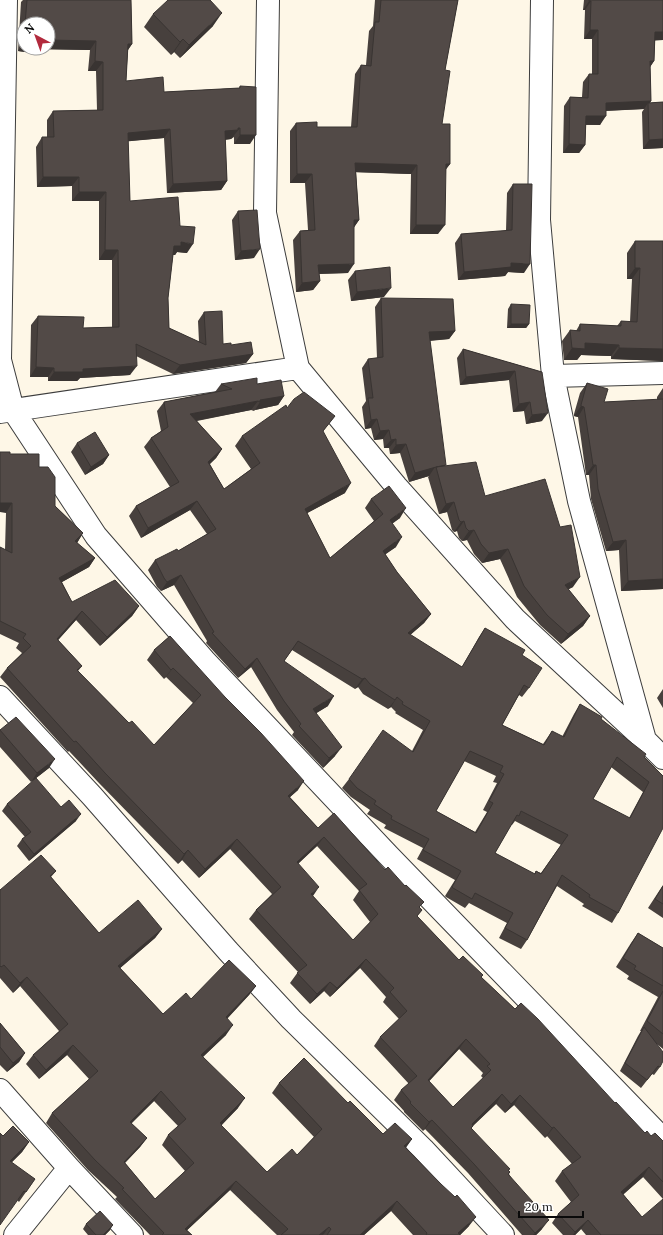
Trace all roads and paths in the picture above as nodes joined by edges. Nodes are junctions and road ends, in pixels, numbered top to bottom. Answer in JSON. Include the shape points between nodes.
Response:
{"nodes":[{"id":1,"x":6,"y":0,"type":"edge"},
{"id":2,"x":268,"y":0,"type":"edge"},
{"id":3,"x":542,"y":0,"type":"edge"},
{"id":4,"x":298,"y":368,"type":"junction"},
{"id":5,"x":663,"y":373,"type":"edge"},
{"id":6,"x":553,"y":376,"type":"junction"},
{"id":7,"x":7,"y":411,"type":"edge"},
{"id":8,"x":0,"y":697,"type":"edge"},
{"id":9,"x":646,"y":740,"type":"junction"},
{"id":10,"x":663,"y":758,"type":"edge"},
{"id":11,"x":0,"y":1090,"type":"edge"},
{"id":12,"x":663,"y":1139,"type":"edge"},
{"id":13,"x":70,"y":1168,"type":"junction"},
{"id":14,"x":15,"y":1235,"type":"edge"},
{"id":15,"x":132,"y":1235,"type":"edge"},
{"id":16,"x":503,"y":1235,"type":"edge"}],
"edges":[{"from":1,"to":7,"type":"street","via":[[0,360]]},
{"from":2,"to":4,"type":"street","via":[[265,213]]},
{"from":3,"to":6,"type":"street","via":[[539,220]]},
{"from":4,"to":7,"type":"street"},
{"from":4,"to":9,"type":"street","via":[[396,486],[516,619]]},
{"from":5,"to":6,"type":"street"},
{"from":6,"to":9,"type":"street","via":[[578,501]]},
{"from":7,"to":12,"type":"street","via":[[96,536],[204,660],[388,855]]},
{"from":8,"to":16,"type":"street","via":[[291,1019],[423,1149]]},
{"from":9,"to":10,"type":"street"},
{"from":11,"to":13,"type":"street"},
{"from":13,"to":14,"type":"street"},
{"from":13,"to":15,"type":"street"}]}
